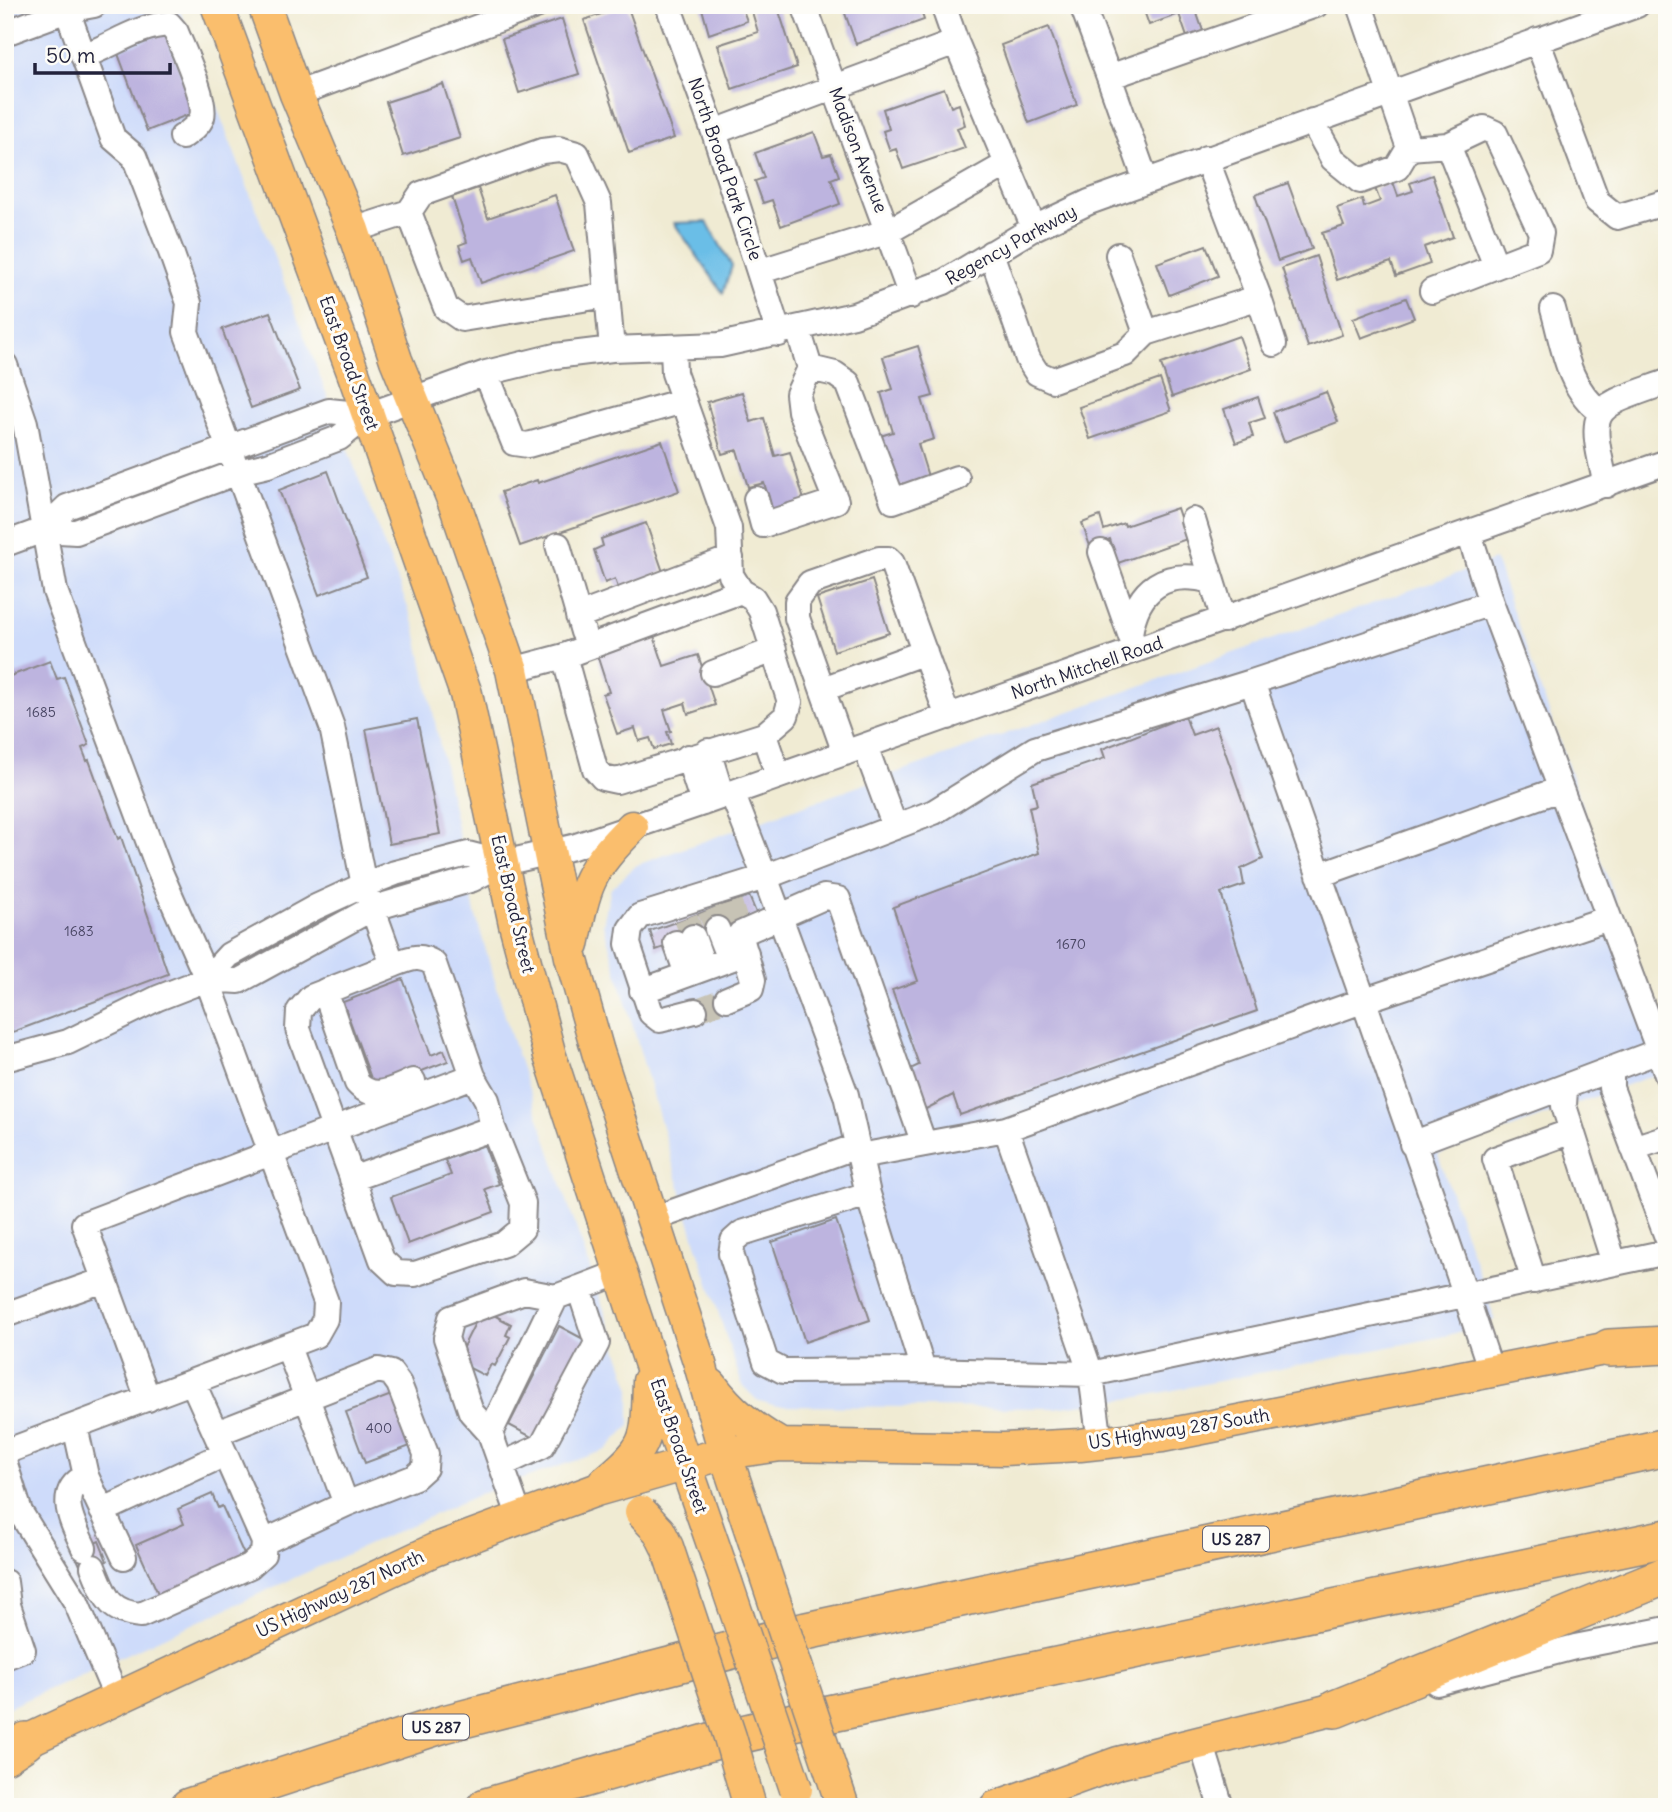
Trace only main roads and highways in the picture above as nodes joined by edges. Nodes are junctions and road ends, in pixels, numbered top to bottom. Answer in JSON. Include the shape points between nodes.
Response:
{"nodes":[{"id":1,"x":217,"y":5,"type":"edge"},
{"id":2,"x":264,"y":5,"type":"edge"},
{"id":3,"x":632,"y":827,"type":"road end"},
{"id":4,"x":571,"y":957,"type":"junction"},
{"id":5,"x":1667,"y":1345,"type":"edge"},
{"id":6,"x":1609,"y":1348,"type":"joint"},
{"id":7,"x":650,"y":1362,"type":"junction"},
{"id":8,"x":704,"y":1375,"type":"junction"},
{"id":9,"x":781,"y":1445,"type":"junction"},
{"id":10,"x":1667,"y":1447,"type":"edge"},
{"id":11,"x":725,"y":1453,"type":"junction"},
{"id":12,"x":687,"y":1465,"type":"junction"},
{"id":13,"x":596,"y":1490,"type":"junction"},
{"id":14,"x":1667,"y":1538,"type":"edge"},
{"id":15,"x":1667,"y":1575,"type":"edge"},
{"id":16,"x":1335,"y":1709,"type":"joint"},
{"id":17,"x":12,"y":1749,"type":"edge"},
{"id":18,"x":799,"y":1798,"type":"edge"},
{"id":19,"x":188,"y":1807,"type":"edge"},
{"id":20,"x":486,"y":1807,"type":"edge"},
{"id":21,"x":750,"y":1807,"type":"edge"},
{"id":22,"x":843,"y":1807,"type":"edge"},
{"id":23,"x":996,"y":1807,"type":"edge"}],
"edges":[{"from":1,"to":7,"type":"main road","name":"East Broad Street","via":[[466,694],[515,925],[550,1056]]},
{"from":2,"to":4,"type":"main road","via":[[353,230],[512,670]]},
{"from":3,"to":4,"type":"main road","via":[[589,877]]},
{"from":4,"to":8,"type":"main road"},
{"from":5,"to":6,"type":"highway"},
{"from":6,"to":9,"type":"main road","name":"US Highway 287 South","via":[[1162,1436],[1004,1449]]},
{"from":7,"to":12,"type":"main road","name":"East Broad Street"},
{"from":7,"to":13,"type":"main road","via":[[648,1426],[643,1443],[634,1459]]},
{"from":8,"to":9,"type":"main road","via":[[727,1407],[749,1427]]},
{"from":8,"to":11,"type":"main road"},
{"from":9,"to":11,"type":"main road","name":"US Highway 287 South"},
{"from":10,"to":19,"type":"highway","number":"US 287","via":[[806,1631],[444,1724]]},
{"from":11,"to":12,"type":"main road","name":"US Highway 287 South"},
{"from":11,"to":22,"type":"main road","bridge":true},
{"from":12,"to":13,"type":"main road","name":"US Highway 287 North"},
{"from":12,"to":18,"type":"main road","name":"East Broad Street","bridge":true},
{"from":13,"to":17,"type":"main road","name":"US Highway 287 North","via":[[434,1550]]},
{"from":13,"to":21,"type":"main road","bridge":true,"via":[[641,1512],[667,1547]]},
{"from":14,"to":20,"type":"highway","via":[[816,1717],[717,1740]]},
{"from":15,"to":16,"type":"highway"},
{"from":16,"to":23,"type":"main road","via":[[1118,1763]]}]}
